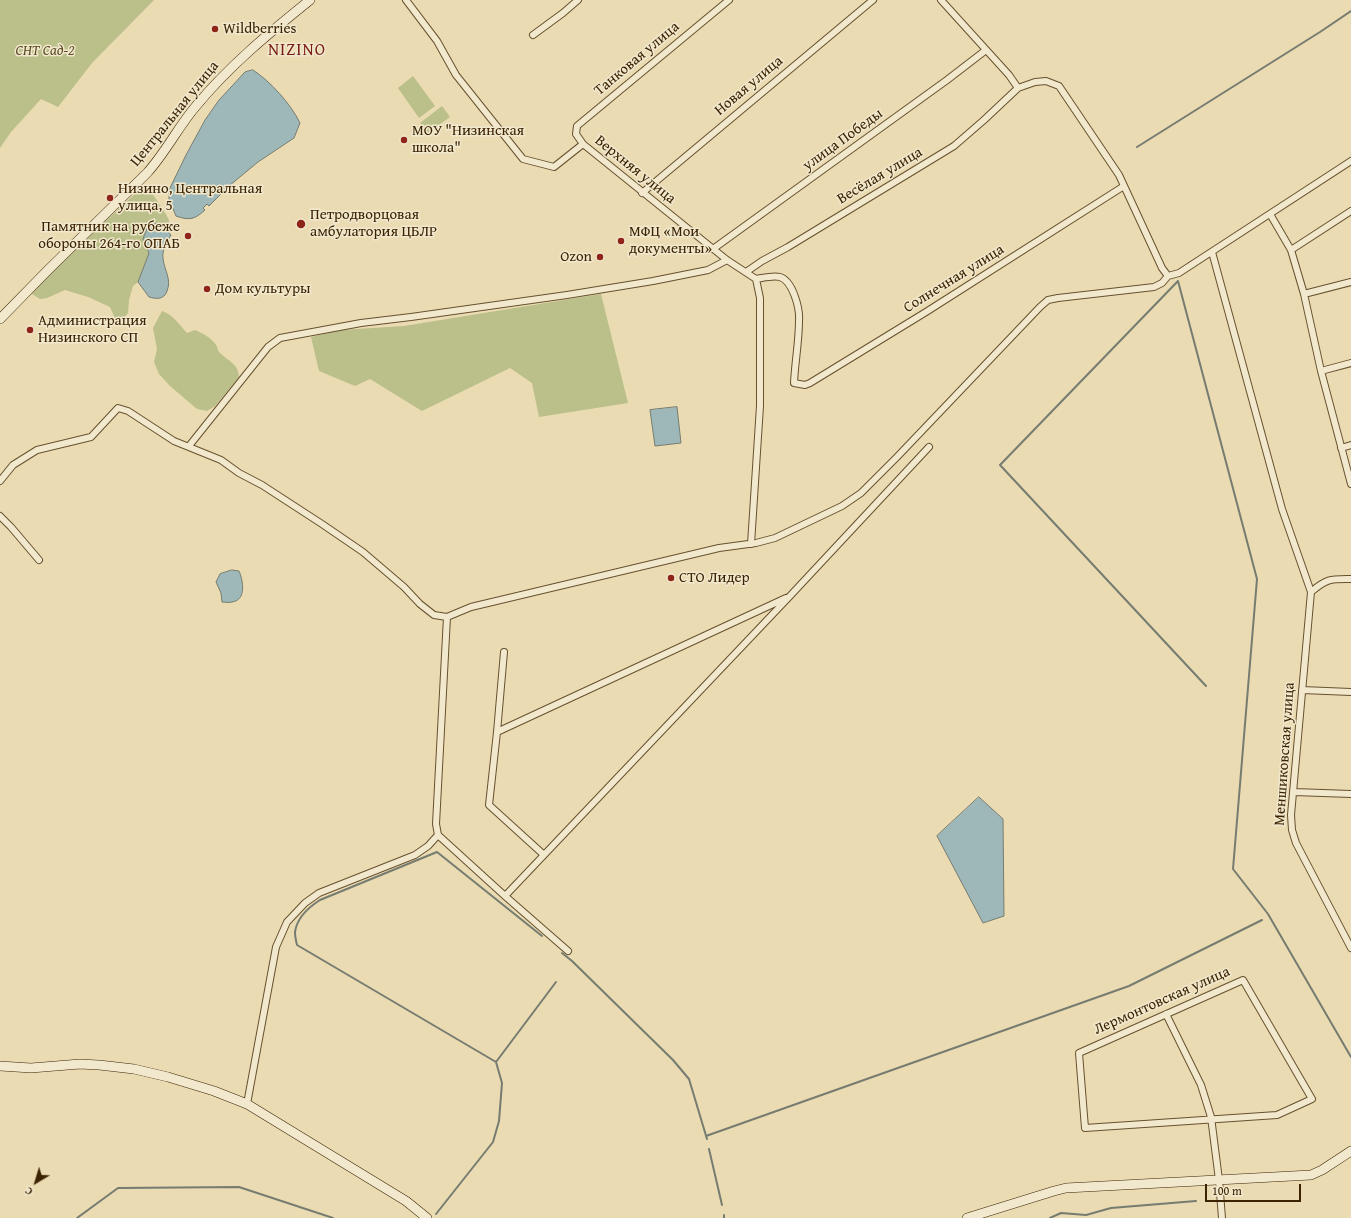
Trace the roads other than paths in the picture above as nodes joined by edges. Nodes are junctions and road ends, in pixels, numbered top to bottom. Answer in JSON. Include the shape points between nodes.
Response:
{"nodes":[{"id":1,"x":310,"y":0,"type":"edge"},
{"id":2,"x":406,"y":0,"type":"edge"},
{"id":3,"x":578,"y":0,"type":"edge"},
{"id":4,"x":729,"y":0,"type":"edge"},
{"id":5,"x":873,"y":0,"type":"edge"},
{"id":6,"x":941,"y":0,"type":"edge"},
{"id":7,"x":533,"y":35,"type":"dead end"},
{"id":8,"x":986,"y":50,"type":"junction"},
{"id":9,"x":1018,"y":88,"type":"junction"},
{"id":10,"x":583,"y":144,"type":"junction"},
{"id":11,"x":1351,"y":161,"type":"edge"},
{"id":12,"x":1124,"y":186,"type":"junction"},
{"id":13,"x":642,"y":193,"type":"junction"},
{"id":14,"x":1351,"y":211,"type":"edge"},
{"id":15,"x":1270,"y":214,"type":"junction"},
{"id":16,"x":713,"y":249,"type":"junction"},
{"id":17,"x":1291,"y":250,"type":"junction"},
{"id":18,"x":1212,"y":252,"type":"junction"},
{"id":19,"x":727,"y":260,"type":"junction"},
{"id":20,"x":746,"y":272,"type":"junction"},
{"id":21,"x":1168,"y":276,"type":"junction"},
{"id":22,"x":756,"y":280,"type":"junction"},
{"id":23,"x":1351,"y":282,"type":"edge"},
{"id":24,"x":1304,"y":294,"type":"junction"},
{"id":25,"x":0,"y":319,"type":"edge"},
{"id":26,"x":1351,"y":363,"type":"edge"},
{"id":27,"x":1322,"y":371,"type":"junction"},
{"id":28,"x":1351,"y":445,"type":"edge"},
{"id":29,"x":189,"y":446,"type":"junction"},
{"id":30,"x":929,"y":447,"type":"dead end"},
{"id":31,"x":1341,"y":448,"type":"junction"},
{"id":32,"x":0,"y":481,"type":"edge"},
{"id":33,"x":1351,"y":484,"type":"edge"},
{"id":34,"x":0,"y":516,"type":"edge"},
{"id":35,"x":751,"y":544,"type":"junction"},
{"id":36,"x":39,"y":560,"type":"dead end"},
{"id":37,"x":1351,"y":579,"type":"edge"},
{"id":38,"x":1311,"y":592,"type":"junction"},
{"id":39,"x":789,"y":597,"type":"junction"},
{"id":40,"x":447,"y":617,"type":"junction"},
{"id":41,"x":504,"y":652,"type":"dead end"},
{"id":42,"x":1302,"y":690,"type":"junction"},
{"id":43,"x":1351,"y":692,"type":"edge"},
{"id":44,"x":497,"y":732,"type":"junction"},
{"id":45,"x":1294,"y":792,"type":"junction"},
{"id":46,"x":1351,"y":794,"type":"edge"},
{"id":47,"x":438,"y":835,"type":"junction"},
{"id":48,"x":544,"y":855,"type":"junction"},
{"id":49,"x":505,"y":896,"type":"junction"},
{"id":50,"x":1348,"y":937,"type":"edge"},
{"id":51,"x":1351,"y":948,"type":"edge"},
{"id":52,"x":568,"y":951,"type":"dead end"},
{"id":53,"x":1166,"y":1014,"type":"junction"},
{"id":54,"x":0,"y":1066,"type":"edge"},
{"id":55,"x":248,"y":1104,"type":"junction"},
{"id":56,"x":1212,"y":1121,"type":"junction"},
{"id":57,"x":1351,"y":1151,"type":"edge"},
{"id":58,"x":1219,"y":1180,"type":"junction"},
{"id":59,"x":427,"y":1218,"type":"edge"},
{"id":60,"x":968,"y":1218,"type":"edge"},
{"id":61,"x":1222,"y":1218,"type":"edge"}],
"edges":[{"from":1,"to":25,"type":"street","name":"Центральная улица","via":[[228,70],[194,107],[159,160]]},
{"from":2,"to":10,"type":"street","name":"Верхняя улица","via":[[437,41],[456,75],[523,160],[554,167]]},
{"from":3,"to":7,"type":"street"},
{"from":4,"to":10,"type":"street","name":"Танковая улица","via":[[578,126],[576,134]]},
{"from":5,"to":13,"type":"street","name":"Новая улица"},
{"from":6,"to":8,"type":"street"},
{"from":8,"to":9,"type":"street"},
{"from":8,"to":16,"type":"street","name":"улица Победы"},
{"from":9,"to":12,"type":"street","via":[[1046,80],[1059,86]]},
{"from":9,"to":20,"type":"street","name":"Весёлая улица","via":[[954,146]]},
{"from":10,"to":13,"type":"street","name":"Верхняя улица"},
{"from":11,"to":15,"type":"street"},
{"from":12,"to":21,"type":"street"},
{"from":12,"to":22,"type":"street","name":"Солнечная улица","via":[[919,317],[805,385],[794,383],[800,320],[795,294],[788,282],[779,277]]},
{"from":13,"to":16,"type":"street","name":"Верхняя улица"},
{"from":14,"to":17,"type":"street"},
{"from":15,"to":17,"type":"street"},
{"from":15,"to":18,"type":"street"},
{"from":16,"to":19,"type":"street","name":"Верхняя улица"},
{"from":17,"to":24,"type":"street"},
{"from":18,"to":21,"type":"street","via":[[1179,273]]},
{"from":18,"to":38,"type":"street","via":[[1282,509]]},
{"from":19,"to":20,"type":"street","name":"Верхняя улица"},
{"from":19,"to":29,"type":"street","via":[[708,270],[653,281],[361,323],[280,338],[268,348]]},
{"from":20,"to":22,"type":"street","name":"Верхняя улица"},
{"from":21,"to":35,"type":"street","via":[[1154,287],[1048,300],[861,493],[842,506],[775,538]]},
{"from":22,"to":35,"type":"street","via":[[760,298],[760,406]]},
{"from":23,"to":24,"type":"street"},
{"from":24,"to":27,"type":"street"},
{"from":26,"to":27,"type":"street"},
{"from":27,"to":31,"type":"street"},
{"from":28,"to":31,"type":"street"},
{"from":29,"to":32,"type":"street","via":[[174,441],[128,411],[118,408],[91,437],[37,450],[13,465]]},
{"from":29,"to":40,"type":"street","via":[[221,460],[322,524],[363,552],[434,615]]},
{"from":30,"to":39,"type":"street"},
{"from":31,"to":33,"type":"street"},
{"from":34,"to":36,"type":"street"},
{"from":35,"to":40,"type":"street","via":[[719,548],[594,577],[471,607]]},
{"from":37,"to":38,"type":"street","via":[[1331,579],[1322,582]]},
{"from":38,"to":42,"type":"street","name":"Меншиковская улица"},
{"from":39,"to":44,"type":"street"},
{"from":39,"to":48,"type":"street"},
{"from":40,"to":47,"type":"street","via":[[436,824]]},
{"from":41,"to":44,"type":"street"},
{"from":42,"to":43,"type":"street"},
{"from":42,"to":45,"type":"street","name":"Меншиковская улица"},
{"from":44,"to":48,"type":"street","via":[[489,805]]},
{"from":45,"to":46,"type":"street"},
{"from":45,"to":50,"type":"street","name":"Меншиковская улица","via":[[1291,816],[1296,843]]},
{"from":47,"to":49,"type":"street"},
{"from":47,"to":55,"type":"street","via":[[416,855],[319,893],[287,922],[276,947]]},
{"from":48,"to":49,"type":"street"},
{"from":49,"to":52,"type":"street"},
{"from":50,"to":51,"type":"street","name":"Меншиковская улица"},
{"from":53,"to":56,"type":"street","via":[[1201,1085]]},
{"from":53,"to":56,"type":"street","name":"Лермонтовская улица","via":[[1079,1053],[1085,1128]]},
{"from":53,"to":56,"type":"street","name":"Лермонтовская улица","via":[[1243,980],[1312,1100],[1277,1116]]},
{"from":54,"to":55,"type":"street","via":[[31,1068],[80,1064],[134,1070],[176,1079]]},
{"from":55,"to":59,"type":"street","via":[[406,1201]]},
{"from":56,"to":58,"type":"street"},
{"from":57,"to":58,"type":"street","via":[[1311,1175]]},
{"from":58,"to":60,"type":"street","via":[[1066,1188]]},
{"from":58,"to":61,"type":"street"}]}
